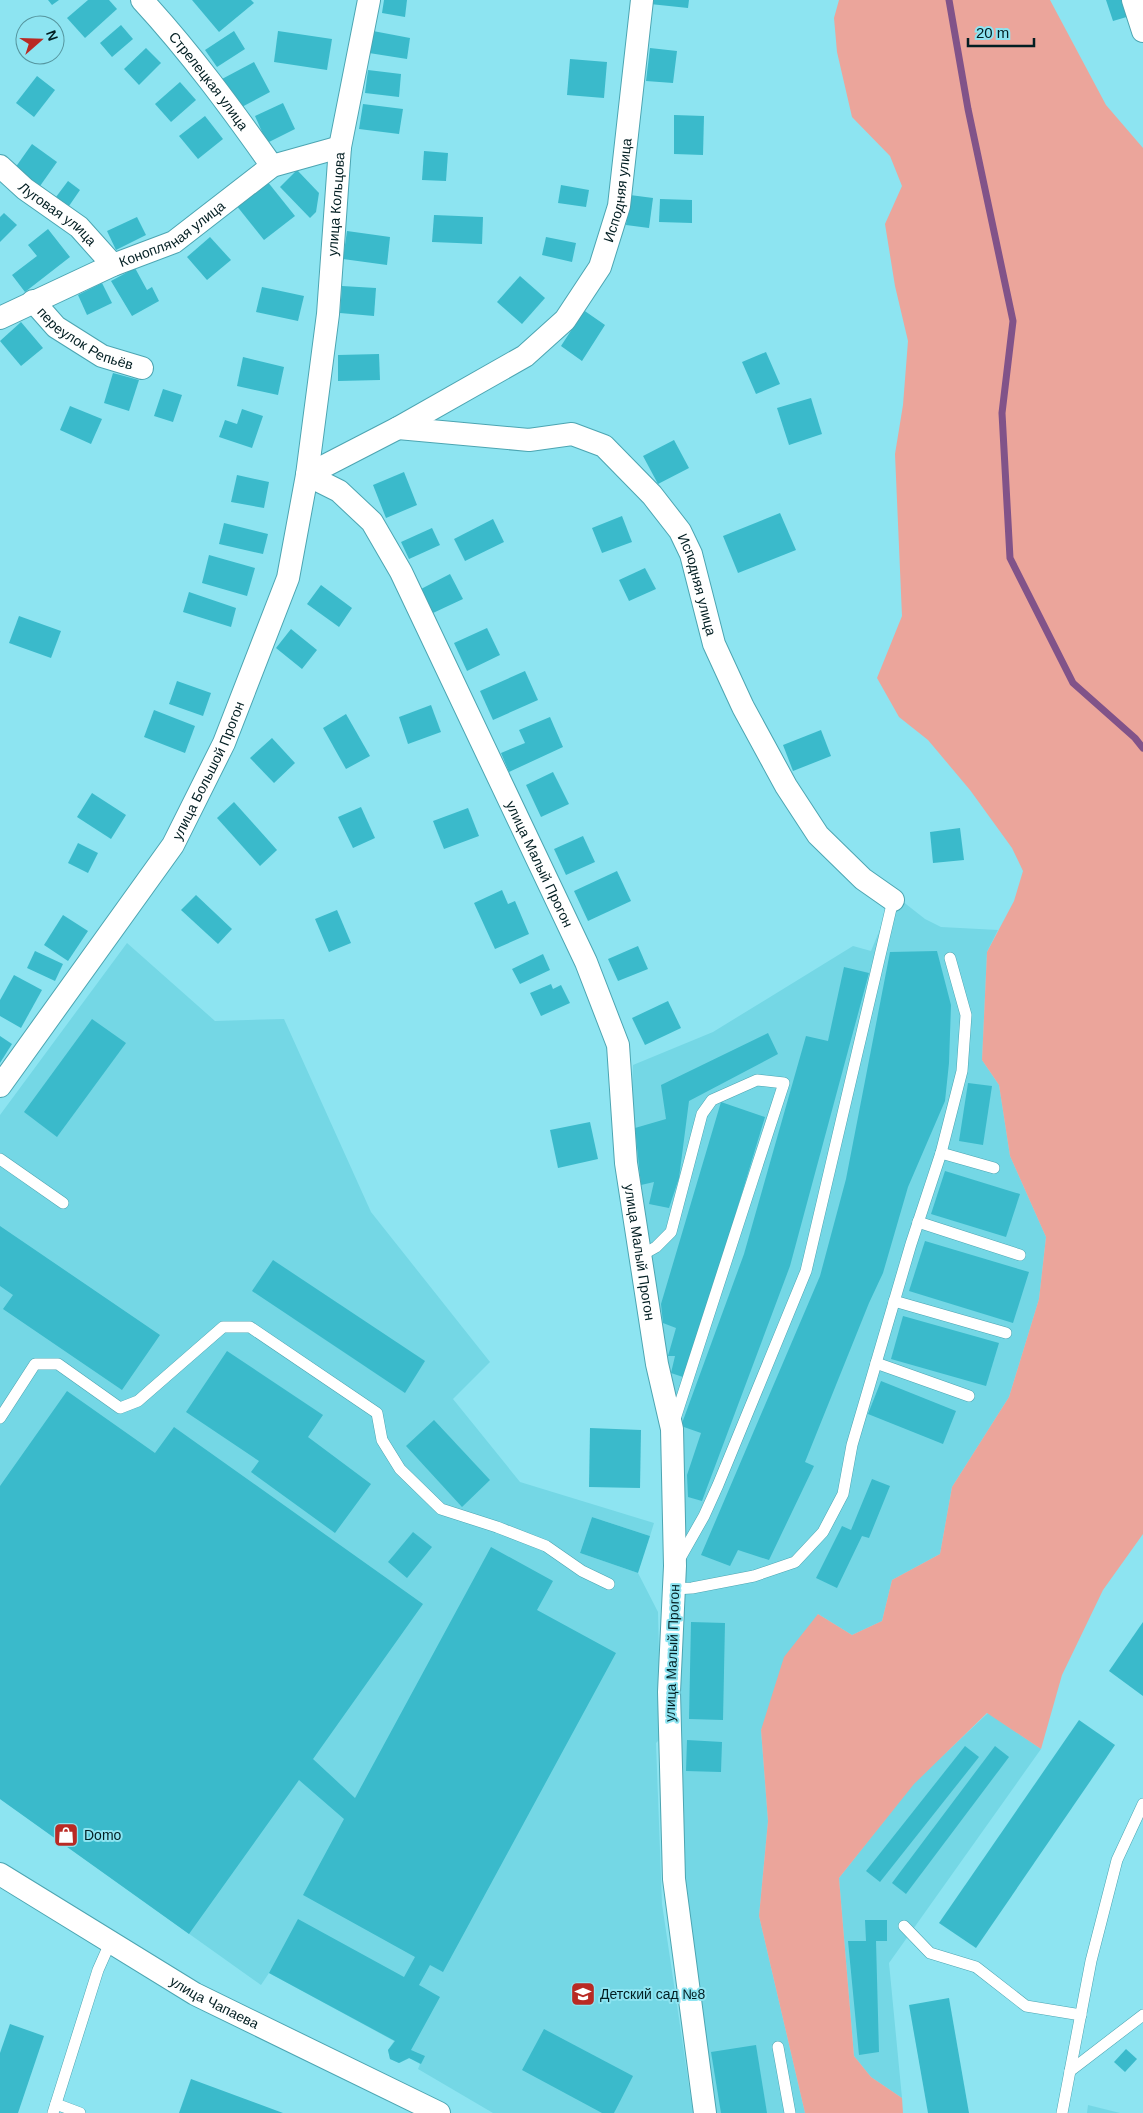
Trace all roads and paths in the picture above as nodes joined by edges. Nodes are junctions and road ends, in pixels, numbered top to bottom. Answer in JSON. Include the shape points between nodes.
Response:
{"nodes":[{"id":1,"x":142,"y":0,"type":"edge"},
{"id":2,"x":369,"y":0,"type":"edge"},
{"id":3,"x":642,"y":0,"type":"edge"},
{"id":4,"x":1133,"y":0,"type":"edge"},
{"id":5,"x":1143,"y":31,"type":"edge"},
{"id":6,"x":340,"y":147,"type":"junction"},
{"id":7,"x":0,"y":166,"type":"edge"},
{"id":8,"x":272,"y":166,"type":"junction"},
{"id":9,"x":113,"y":265,"type":"junction"},
{"id":10,"x":33,"y":301,"type":"junction"},
{"id":11,"x":0,"y":318,"type":"edge"},
{"id":12,"x":142,"y":368,"type":"dead end"},
{"id":13,"x":314,"y":410,"type":"joint"},
{"id":14,"x":398,"y":428,"type":"junction"},
{"id":15,"x":307,"y":474,"type":"junction"},
{"id":16,"x":893,"y":900,"type":"joint"},
{"id":17,"x":950,"y":958,"type":"dead end"},
{"id":18,"x":0,"y":1086,"type":"edge"},
{"id":19,"x":941,"y":1153,"type":"junction"},
{"id":20,"x":0,"y":1158,"type":"edge"},
{"id":21,"x":994,"y":1168,"type":"dead end"},
{"id":22,"x":63,"y":1203,"type":"dead end"},
{"id":23,"x":918,"y":1222,"type":"junction"},
{"id":24,"x":1020,"y":1255,"type":"dead end"},
{"id":25,"x":640,"y":1256,"type":"junction"},
{"id":26,"x":894,"y":1301,"type":"junction"},
{"id":27,"x":1006,"y":1333,"type":"dead end"},
{"id":28,"x":876,"y":1363,"type":"junction"},
{"id":29,"x":969,"y":1396,"type":"dead end"},
{"id":30,"x":0,"y":1418,"type":"edge"},
{"id":31,"x":672,"y":1429,"type":"junction"},
{"id":32,"x":676,"y":1566,"type":"junction"},
{"id":33,"x":608,"y":1584,"type":"dead end"},
{"id":34,"x":674,"y":1589,"type":"junction"},
{"id":35,"x":1143,"y":1804,"type":"edge"},
{"id":36,"x":0,"y":1874,"type":"edge"},
{"id":37,"x":904,"y":1926,"type":"dead end"},
{"id":38,"x":110,"y":1943,"type":"junction"},
{"id":39,"x":1081,"y":2015,"type":"junction"},
{"id":40,"x":1143,"y":2015,"type":"edge"},
{"id":41,"x":778,"y":2047,"type":"dead end"},
{"id":42,"x":1070,"y":2071,"type":"junction"},
{"id":43,"x":54,"y":2108,"type":"edge"},
{"id":44,"x":80,"y":2113,"type":"edge"},
{"id":45,"x":439,"y":2113,"type":"edge"},
{"id":46,"x":705,"y":2113,"type":"edge"},
{"id":47,"x":790,"y":2113,"type":"edge"},
{"id":48,"x":1062,"y":2113,"type":"edge"}],
"edges":[{"from":1,"to":8,"type":"street","name":"Стрелецкая улица","via":[[181,42]]},
{"from":2,"to":6,"type":"street","name":"улица Кольцова"},
{"from":3,"to":14,"type":"street","name":"Исподняя улица","via":[[618,206],[600,267],[565,320],[525,356]]},
{"from":4,"to":5,"type":"street"},
{"from":6,"to":8,"type":"street","name":"Конопляная улица"},
{"from":6,"to":13,"type":"street","name":"улица Кольцова","via":[[328,314]]},
{"from":7,"to":9,"type":"street","name":"Луговая улица","via":[[79,227]]},
{"from":8,"to":9,"type":"street","name":"Конопляная улица","via":[[174,242]]},
{"from":9,"to":10,"type":"street","name":"Конопляная улица"},
{"from":10,"to":11,"type":"street","name":"Конопляная улица"},
{"from":10,"to":12,"type":"street","name":"переулок Репьёв","via":[[56,328],[102,356]]},
{"from":13,"to":15,"type":"street","name":"улица Большой Прогон"},
{"from":14,"to":15,"type":"street","name":"Исподняя улица"},
{"from":14,"to":16,"type":"street","name":"Исподняя улица","via":[[529,440],[572,434],[604,446],[652,495],[680,531],[691,554],[714,644],[743,707],[786,786],[818,835],[863,879]]},
{"from":15,"to":18,"type":"street","name":"улица Большой Прогон","via":[[288,578],[224,743],[173,845]]},
{"from":15,"to":25,"type":"street","name":"улица Малый Прогон","via":[[339,491],[372,522],[401,572],[586,962],[618,1046],[626,1163]]},
{"from":16,"to":32,"type":"lane","via":[[806,1272],[718,1485]]},
{"from":17,"to":19,"type":"lane","via":[[966,1015],[962,1071]]},
{"from":19,"to":21,"type":"lane"},
{"from":19,"to":23,"type":"lane"},
{"from":20,"to":22,"type":"lane"},
{"from":23,"to":24,"type":"lane"},
{"from":23,"to":26,"type":"lane"},
{"from":25,"to":31,"type":"street","name":"улица Малый Прогон","via":[[657,1364]]},
{"from":25,"to":31,"type":"lane","via":[[656,1247],[671,1232],[702,1114],[712,1100],[757,1080],[784,1083]]},
{"from":26,"to":27,"type":"lane"},
{"from":26,"to":28,"type":"lane"},
{"from":28,"to":29,"type":"lane"},
{"from":28,"to":34,"type":"lane","via":[[852,1446],[843,1494],[823,1532],[796,1562],[754,1576]]},
{"from":30,"to":33,"type":"lane","via":[[35,1364],[58,1364],[120,1408],[138,1402],[223,1327],[250,1327],[377,1413],[382,1440],[400,1469],[441,1509],[546,1546],[582,1571]]},
{"from":31,"to":32,"type":"street","name":"улица Малый Прогон"},
{"from":32,"to":34,"type":"street","name":"улица Малый Прогон"},
{"from":34,"to":46,"type":"street","name":"улица Малый Прогон","via":[[669,1692],[674,1879]]},
{"from":35,"to":39,"type":"lane","via":[[1117,1860]]},
{"from":36,"to":38,"type":"street","name":"улица Чапаева"},
{"from":37,"to":39,"type":"lane","via":[[930,1953],[976,1967],[1026,2006]]},
{"from":38,"to":43,"type":"lane","via":[[98,1970]]},
{"from":38,"to":45,"type":"street","name":"улица Чапаева","via":[[195,1994]]},
{"from":39,"to":42,"type":"lane"},
{"from":40,"to":42,"type":"lane"},
{"from":41,"to":47,"type":"lane"},
{"from":42,"to":48,"type":"lane"},
{"from":43,"to":44,"type":"lane"}]}
